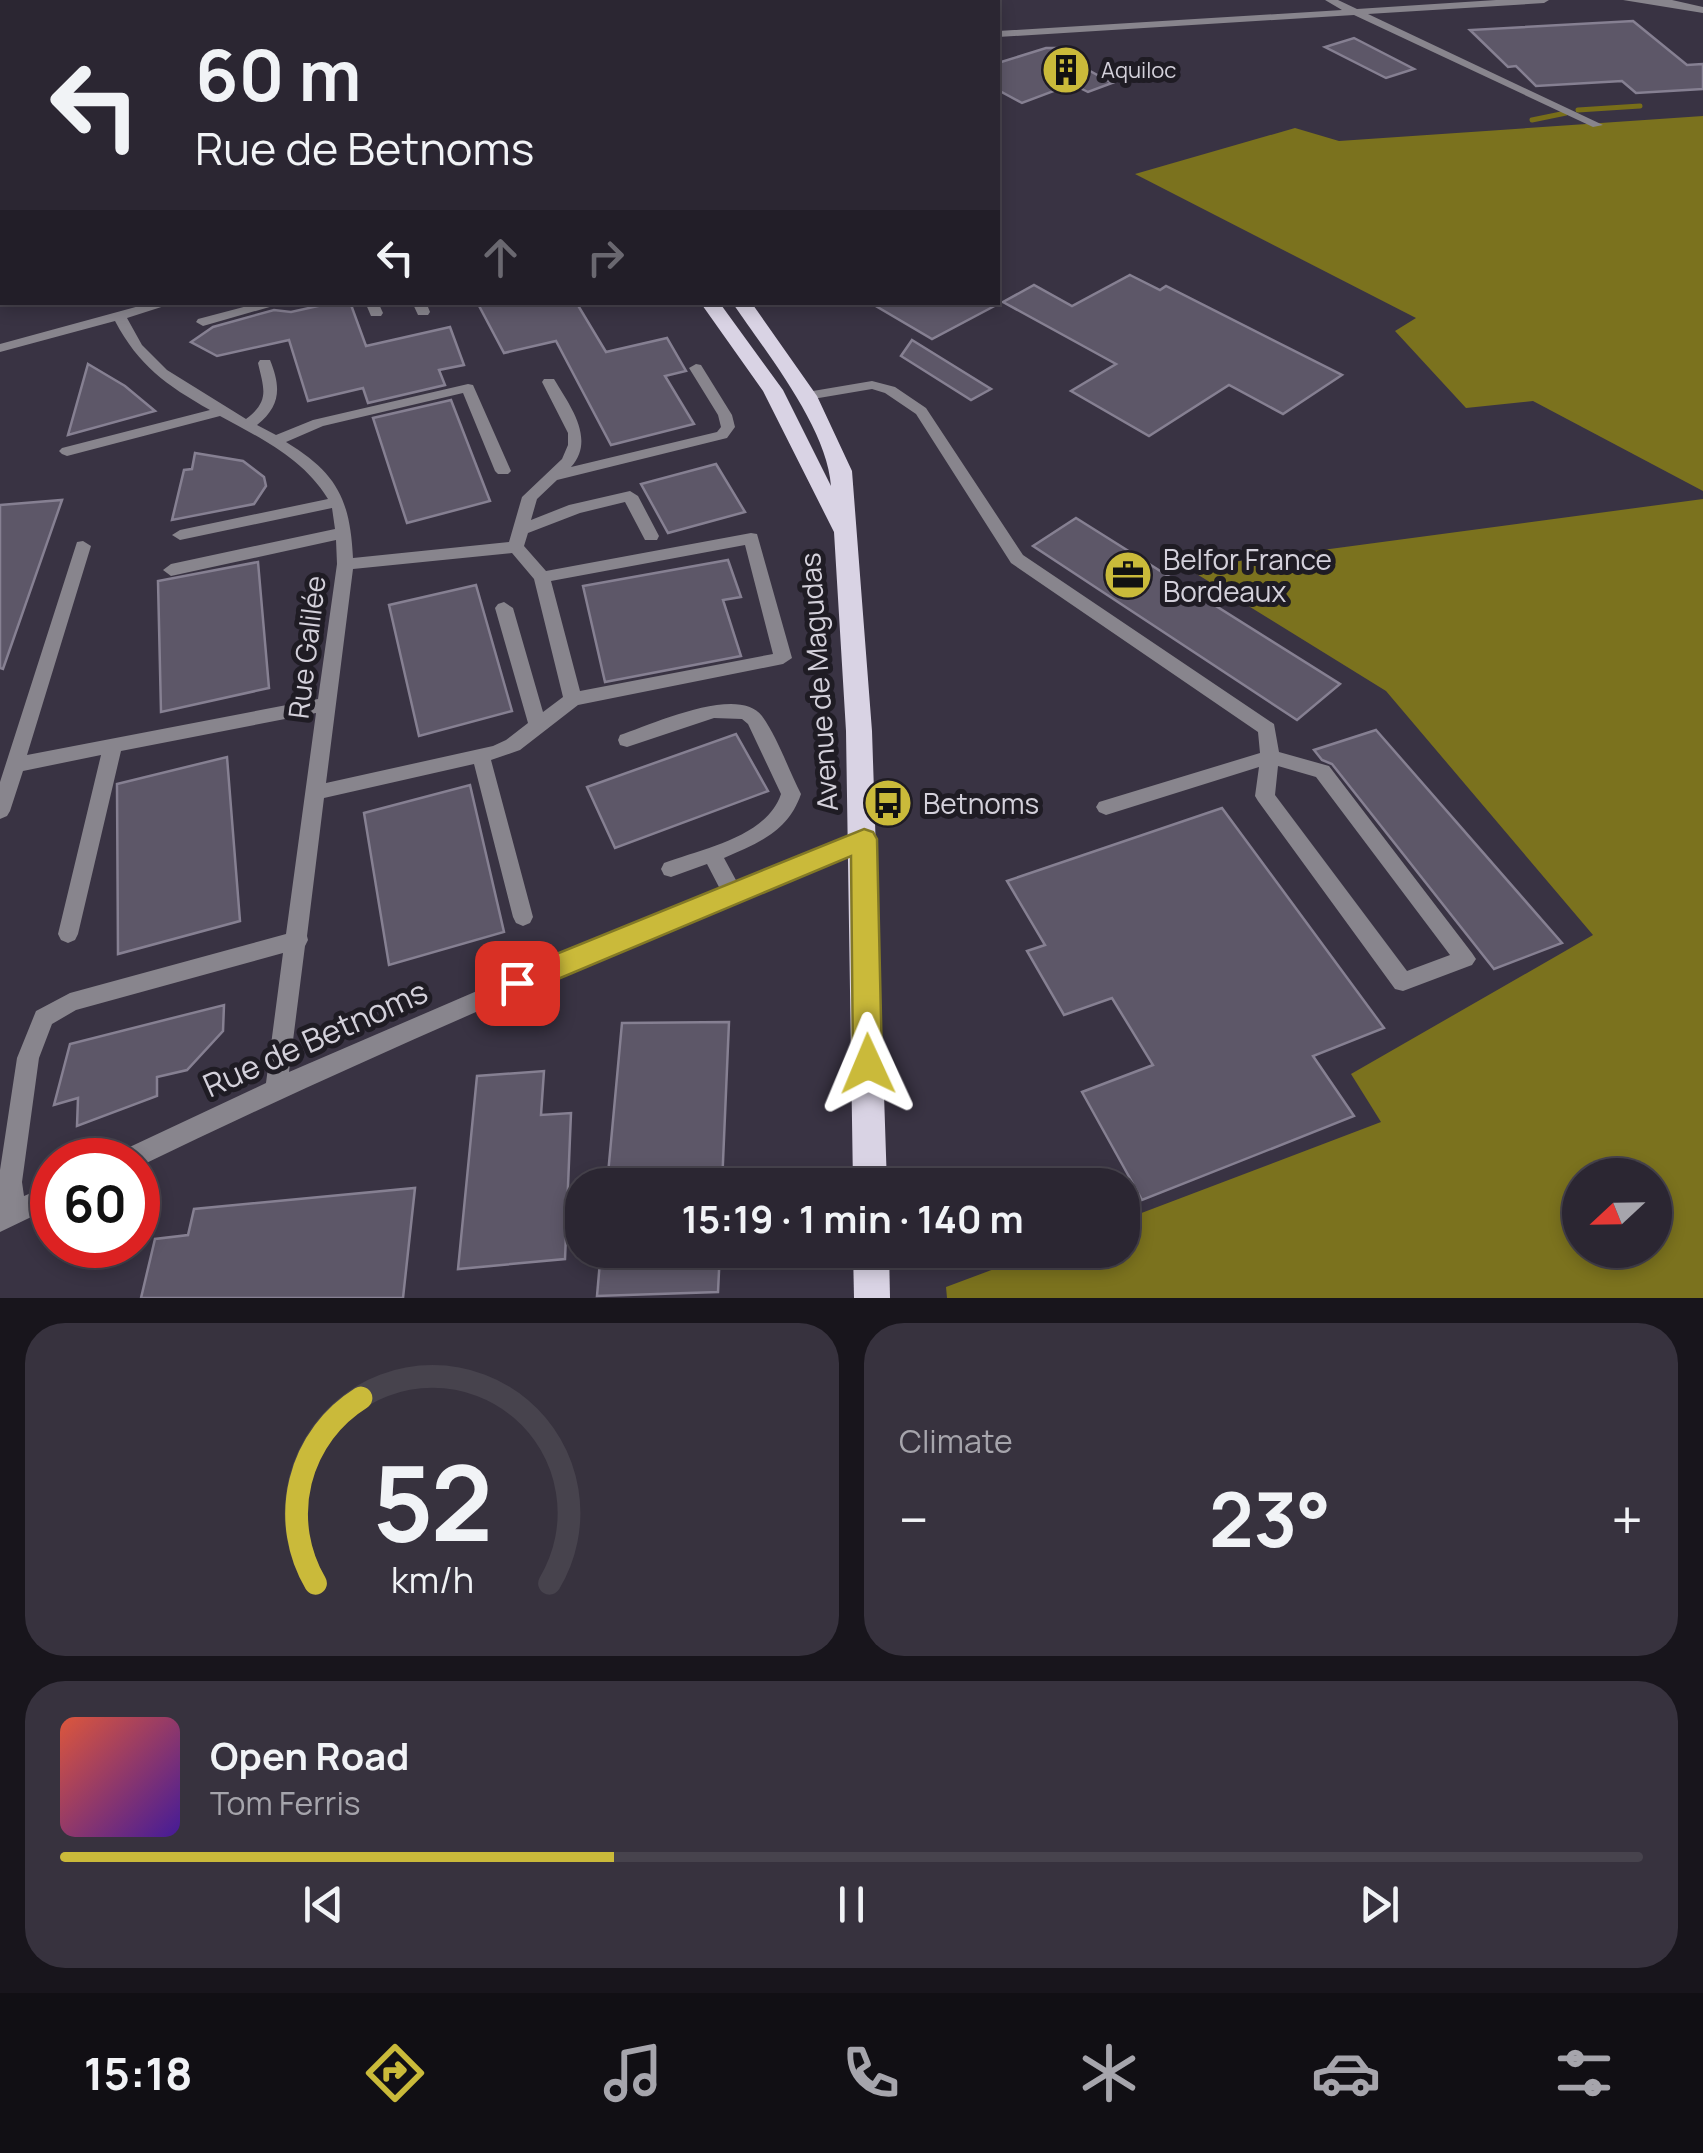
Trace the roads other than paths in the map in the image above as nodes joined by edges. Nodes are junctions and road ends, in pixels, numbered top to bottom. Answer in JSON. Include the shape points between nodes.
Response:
{"nodes":[{"id":1,"x":1330,"y":0,"type":"edge"},
{"id":2,"x":1544,"y":0,"type":"edge"},
{"id":3,"x":1628,"y":0,"type":"edge"},
{"id":4,"x":1663,"y":1,"type":"edge"},
{"id":5,"x":1703,"y":10,"type":"edge"},
{"id":6,"x":1354,"y":11,"type":"junction"},
{"id":7,"x":1000,"y":34,"type":"edge"},
{"id":8,"x":1597,"y":125,"type":"dead end"},
{"id":9,"x":160,"y":305,"type":"edge"},
{"id":10,"x":269,"y":305,"type":"edge"},
{"id":11,"x":711,"y":305,"type":"edge"},
{"id":12,"x":744,"y":305,"type":"edge"},
{"id":13,"x":119,"y":316,"type":"junction"},
{"id":14,"x":203,"y":322,"type":"dead end"},
{"id":15,"x":0,"y":348,"type":"edge"},
{"id":16,"x":265,"y":363,"type":"dead end"},
{"id":17,"x":696,"y":368,"type":"dead end"},
{"id":18,"x":549,"y":382,"type":"dead end"},
{"id":19,"x":808,"y":396,"type":"junction"},
{"id":20,"x":220,"y":412,"type":"junction"},
{"id":21,"x":245,"y":426,"type":"junction"},
{"id":22,"x":273,"y":442,"type":"junction"},
{"id":23,"x":66,"y":451,"type":"dead end"},
{"id":24,"x":503,"y":471,"type":"dead end"},
{"id":25,"x":551,"y":477,"type":"junction"},
{"id":26,"x":338,"y":502,"type":"junction"},
{"id":27,"x":343,"y":533,"type":"junction"},
{"id":28,"x":843,"y":534,"type":"junction"},
{"id":29,"x":180,"y":535,"type":"dead end"},
{"id":30,"x":651,"y":536,"type":"dead end"},
{"id":31,"x":518,"y":539,"type":"junction"},
{"id":32,"x":84,"y":546,"type":"dead end"},
{"id":33,"x":345,"y":564,"type":"junction"},
{"id":34,"x":171,"y":570,"type":"dead end"},
{"id":35,"x":542,"y":577,"type":"junction"},
{"id":36,"x":504,"y":608,"type":"dead end"},
{"id":37,"x":573,"y":699,"type":"junction"},
{"id":38,"x":327,"y":704,"type":"junction"},
{"id":39,"x":538,"y":726,"type":"junction"},
{"id":40,"x":627,"y":740,"type":"dead end"},
{"id":41,"x":113,"y":746,"type":"junction"},
{"id":42,"x":481,"y":756,"type":"junction"},
{"id":43,"x":1270,"y":757,"type":"junction"},
{"id":44,"x":14,"y":765,"type":"junction"},
{"id":45,"x":4,"y":789,"type":"edge"},
{"id":46,"x":314,"y":793,"type":"junction"},
{"id":47,"x":1106,"y":807,"type":"dead end"},
{"id":48,"x":0,"y":811,"type":"edge"},
{"id":49,"x":864,"y":839,"type":"junction"},
{"id":50,"x":712,"y":854,"type":"junction"},
{"id":51,"x":672,"y":869,"type":"dead end"},
{"id":52,"x":732,"y":892,"type":"junction"},
{"id":53,"x":524,"y":917,"type":"dead end"},
{"id":54,"x":68,"y":934,"type":"dead end"},
{"id":55,"x":298,"y":940,"type":"junction"},
{"id":56,"x":276,"y":1089,"type":"junction"},
{"id":57,"x":160,"y":1144,"type":"edge"},
{"id":58,"x":870,"y":1168,"type":"edge"},
{"id":59,"x":8,"y":1216,"type":"edge"},
{"id":60,"x":871,"y":1268,"type":"edge"},
{"id":61,"x":872,"y":1298,"type":"edge"}],
"edges":[{"from":1,"to":6,"type":"street"},
{"from":2,"to":6,"type":"street"},
{"from":3,"to":4,"type":"street"},
{"from":4,"to":5,"type":"street"},
{"from":6,"to":7,"type":"street"},
{"from":6,"to":8,"type":"street"},
{"from":9,"to":13,"type":"street"},
{"from":10,"to":14,"type":"street"},
{"from":11,"to":28,"type":"main road","name":"Avenue de Magudas","via":[[772,390]]},
{"from":12,"to":19,"type":"main road","name":"Avenue de Magudas"},
{"from":13,"to":15,"type":"street"},
{"from":13,"to":20,"type":"street","name":"Rue Galilée","via":[[158,370]]},
{"from":16,"to":21,"type":"street","via":[[270,406]]},
{"from":17,"to":25,"type":"street","via":[[725,414],[722,435]]},
{"from":18,"to":25,"type":"street","via":[[576,445]]},
{"from":19,"to":28,"type":"main road","name":"Avenue de Magudas","via":[[840,471]]},
{"from":19,"to":43,"type":"street","via":[[872,386],[921,411],[1018,559],[1267,729]]},
{"from":20,"to":21,"type":"street","name":"Rue Galilée"},
{"from":20,"to":23,"type":"street"},
{"from":21,"to":22,"type":"street","name":"Rue Galilée"},
{"from":22,"to":24,"type":"street","via":[[318,423],[468,388]]},
{"from":22,"to":26,"type":"street","name":"Rue Galilée","via":[[321,476]]},
{"from":25,"to":31,"type":"street","via":[[530,497]]},
{"from":26,"to":27,"type":"street","name":"Rue Galilée"},
{"from":26,"to":29,"type":"street"},
{"from":27,"to":33,"type":"street","name":"Rue Galilée"},
{"from":27,"to":34,"type":"street"},
{"from":28,"to":49,"type":"main road","name":"Avenue de Magudas"},
{"from":30,"to":31,"type":"street","via":[[630,496],[575,509]]},
{"from":31,"to":33,"type":"street"},
{"from":31,"to":35,"type":"street"},
{"from":32,"to":44,"type":"street"},
{"from":33,"to":38,"type":"street","name":"Rue Galilée"},
{"from":35,"to":37,"type":"street"},
{"from":35,"to":37,"type":"street","via":[[750,538],[783,658]]},
{"from":36,"to":39,"type":"street"},
{"from":37,"to":39,"type":"street"},
{"from":38,"to":41,"type":"street"},
{"from":38,"to":46,"type":"street","name":"Rue Galilée"},
{"from":39,"to":42,"type":"street","via":[[513,745]]},
{"from":40,"to":50,"type":"street","via":[[713,711],[746,712],[755,720],[786,780],[789,807],[774,824]]},
{"from":41,"to":44,"type":"street"},
{"from":41,"to":54,"type":"street"},
{"from":42,"to":46,"type":"street"},
{"from":42,"to":53,"type":"street"},
{"from":43,"to":43,"type":"street","via":[[1265,796],[1403,982],[1465,959],[1322,772]]},
{"from":43,"to":47,"type":"street"},
{"from":44,"to":45,"type":"street"},
{"from":45,"to":48,"type":"street"},
{"from":46,"to":55,"type":"street","name":"Rue Galilée"},
{"from":49,"to":52,"type":"street","name":"Rue de Betnoms"},
{"from":49,"to":58,"type":"main road","name":"Avenue de Magudas"},
{"from":50,"to":51,"type":"street"},
{"from":50,"to":52,"type":"street"},
{"from":52,"to":56,"type":"street","name":"Rue de Betnoms"},
{"from":55,"to":56,"type":"street","name":"Rue Galilée"},
{"from":55,"to":59,"type":"street","via":[[70,1002],[44,1018],[28,1058]]},
{"from":56,"to":57,"type":"street","name":"Rue de Betnoms"},
{"from":60,"to":61,"type":"main road"}]}
